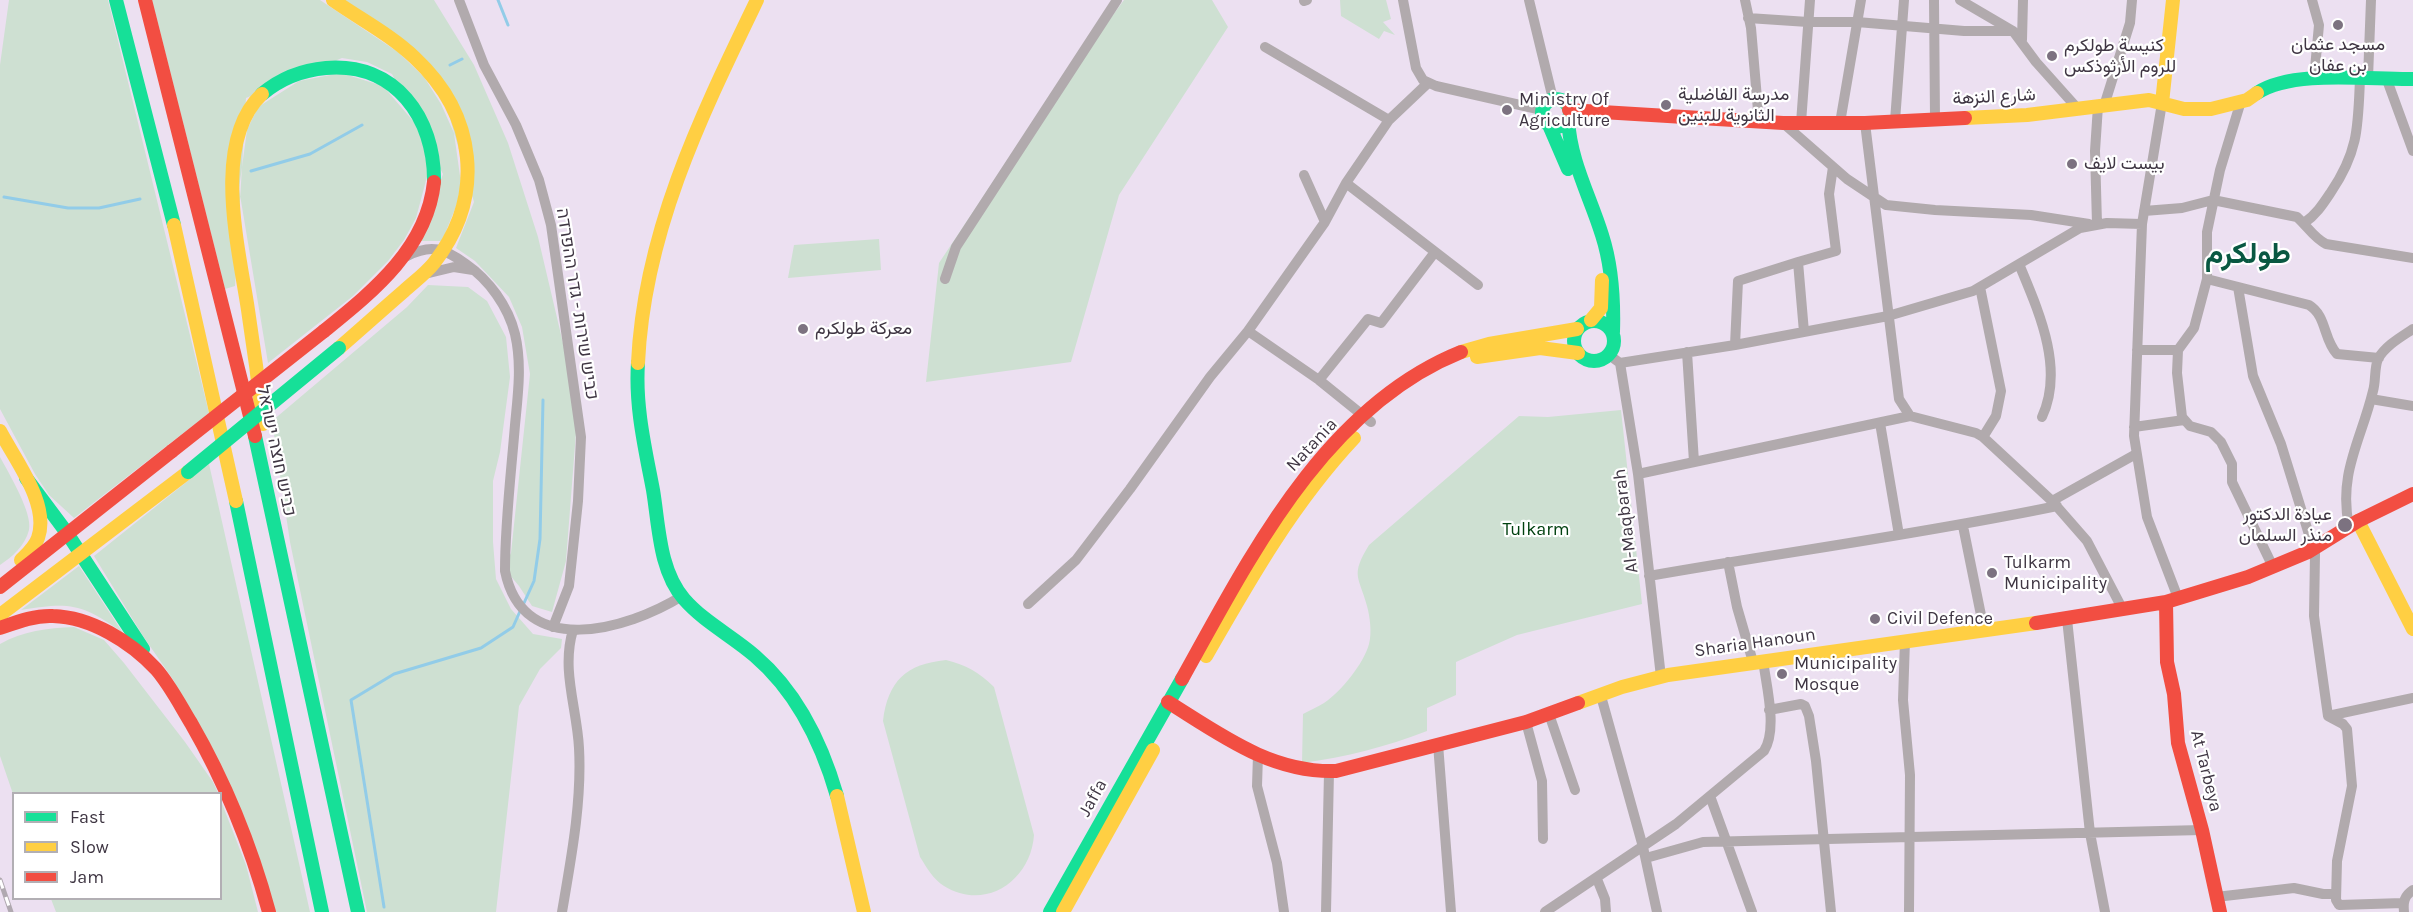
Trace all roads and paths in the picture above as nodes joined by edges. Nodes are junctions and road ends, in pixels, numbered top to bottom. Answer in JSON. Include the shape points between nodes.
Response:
{"nodes":[{"id":1,"x":116,"y":0,"type":"edge"},
{"id":2,"x":145,"y":0,"type":"edge"},
{"id":3,"x":333,"y":0,"type":"edge"},
{"id":4,"x":459,"y":0,"type":"edge"},
{"id":5,"x":756,"y":0,"type":"edge"},
{"id":6,"x":1117,"y":0,"type":"edge"},
{"id":7,"x":1403,"y":0,"type":"edge"},
{"id":8,"x":1529,"y":0,"type":"edge"},
{"id":9,"x":1744,"y":0,"type":"edge"},
{"id":10,"x":1810,"y":0,"type":"edge"},
{"id":11,"x":1861,"y":0,"type":"edge"},
{"id":12,"x":1904,"y":0,"type":"edge"},
{"id":13,"x":1934,"y":0,"type":"edge"},
{"id":14,"x":1960,"y":0,"type":"edge"},
{"id":15,"x":2024,"y":0,"type":"edge"},
{"id":16,"x":2132,"y":0,"type":"edge"},
{"id":17,"x":2173,"y":0,"type":"edge"},
{"id":18,"x":2312,"y":0,"type":"edge"},
{"id":19,"x":2371,"y":0,"type":"edge"},
{"id":20,"x":1985,"y":15,"type":"junction"},
{"id":21,"x":1748,"y":18,"type":"junction"},
{"id":22,"x":1809,"y":22,"type":"junction"},
{"id":23,"x":1857,"y":22,"type":"junction"},
{"id":24,"x":1902,"y":27,"type":"junction"},
{"id":25,"x":1934,"y":28,"type":"junction"},
{"id":26,"x":1964,"y":31,"type":"junction"},
{"id":27,"x":2013,"y":31,"type":"junction"},
{"id":28,"x":2022,"y":40,"type":"junction"},
{"id":29,"x":1265,"y":47,"type":"dead end"},
{"id":30,"x":2364,"y":78,"type":"junction"},
{"id":31,"x":2314,"y":79,"type":"junction"},
{"id":32,"x":2413,"y":79,"type":"edge"},
{"id":33,"x":2387,"y":80,"type":"junction"},
{"id":34,"x":1428,"y":83,"type":"junction"},
{"id":35,"x":1553,"y":99,"type":"junction"},
{"id":36,"x":2241,"y":101,"type":"junction"},
{"id":37,"x":2162,"y":103,"type":"junction"},
{"id":38,"x":2101,"y":106,"type":"junction"},
{"id":39,"x":2078,"y":109,"type":"junction"},
{"id":40,"x":1542,"y":110,"type":"junction"},
{"id":41,"x":1568,"y":114,"type":"junction"},
{"id":42,"x":1935,"y":118,"type":"junction"},
{"id":43,"x":1389,"y":120,"type":"junction"},
{"id":44,"x":1895,"y":121,"type":"junction"},
{"id":45,"x":1759,"y":122,"type":"junction"},
{"id":46,"x":1783,"y":123,"type":"junction"},
{"id":47,"x":1801,"y":123,"type":"junction"},
{"id":48,"x":1840,"y":123,"type":"junction"},
{"id":49,"x":1865,"y":123,"type":"junction"},
{"id":50,"x":1549,"y":125,"type":"junction"},
{"id":51,"x":2413,"y":151,"type":"edge"},
{"id":52,"x":1833,"y":167,"type":"junction"},
{"id":53,"x":1304,"y":175,"type":"dead end"},
{"id":54,"x":1346,"y":183,"type":"junction"},
{"id":55,"x":1874,"y":197,"type":"junction"},
{"id":56,"x":2213,"y":200,"type":"junction"},
{"id":57,"x":2144,"y":211,"type":"junction"},
{"id":58,"x":2308,"y":220,"type":"junction"},
{"id":59,"x":1325,"y":222,"type":"junction"},
{"id":60,"x":2095,"y":224,"type":"junction"},
{"id":61,"x":2142,"y":224,"type":"junction"},
{"id":62,"x":444,"y":249,"type":"junction"},
{"id":63,"x":1435,"y":252,"type":"junction"},
{"id":64,"x":2413,"y":258,"type":"edge"},
{"id":65,"x":1798,"y":262,"type":"junction"},
{"id":66,"x":2019,"y":264,"type":"junction"},
{"id":67,"x":396,"y":266,"type":"junction"},
{"id":68,"x":476,"y":271,"type":"junction"},
{"id":69,"x":418,"y":279,"type":"junction"},
{"id":70,"x":945,"y":279,"type":"dead end"},
{"id":71,"x":2207,"y":279,"type":"junction"},
{"id":72,"x":1478,"y":285,"type":"dead end"},
{"id":73,"x":1980,"y":287,"type":"junction"},
{"id":74,"x":2238,"y":287,"type":"junction"},
{"id":75,"x":1888,"y":316,"type":"junction"},
{"id":76,"x":1592,"y":320,"type":"junction"},
{"id":77,"x":1577,"y":329,"type":"junction"},
{"id":78,"x":2413,"y":329,"type":"edge"},
{"id":79,"x":1248,"y":331,"type":"junction"},
{"id":80,"x":1613,"y":332,"type":"junction"},
{"id":81,"x":1804,"y":332,"type":"junction"},
{"id":82,"x":1734,"y":345,"type":"junction"},
{"id":83,"x":2137,"y":350,"type":"junction"},
{"id":84,"x":2178,"y":350,"type":"junction"},
{"id":85,"x":1687,"y":352,"type":"junction"},
{"id":86,"x":1578,"y":353,"type":"junction"},
{"id":87,"x":2379,"y":358,"type":"junction"},
{"id":88,"x":1614,"y":359,"type":"junction"},
{"id":89,"x":1319,"y":380,"type":"junction"},
{"id":90,"x":2373,"y":403,"type":"junction"},
{"id":91,"x":2413,"y":406,"type":"edge"},
{"id":92,"x":1910,"y":417,"type":"junction"},
{"id":93,"x":2042,"y":417,"type":"dead end"},
{"id":94,"x":1368,"y":419,"type":"junction"},
{"id":95,"x":2184,"y":420,"type":"junction"},
{"id":96,"x":1880,"y":423,"type":"junction"},
{"id":97,"x":2134,"y":427,"type":"junction"},
{"id":98,"x":0,"y":431,"type":"edge"},
{"id":99,"x":1983,"y":437,"type":"junction"},
{"id":100,"x":2136,"y":454,"type":"junction"},
{"id":101,"x":1694,"y":462,"type":"junction"},
{"id":102,"x":1638,"y":474,"type":"junction"},
{"id":103,"x":26,"y":478,"type":"junction"},
{"id":104,"x":2413,"y":494,"type":"edge"},
{"id":105,"x":2055,"y":504,"type":"junction"},
{"id":106,"x":2353,"y":524,"type":"junction"},
{"id":107,"x":1964,"y":526,"type":"junction"},
{"id":108,"x":67,"y":534,"type":"junction"},
{"id":109,"x":1899,"y":535,"type":"junction"},
{"id":110,"x":276,"y":537,"type":"junction"},
{"id":111,"x":2313,"y":549,"type":"junction"},
{"id":112,"x":81,"y":555,"type":"junction"},
{"id":113,"x":1728,"y":562,"type":"junction"},
{"id":114,"x":2272,"y":567,"type":"junction"},
{"id":115,"x":1649,"y":576,"type":"junction"},
{"id":116,"x":0,"y":580,"type":"edge"},
{"id":117,"x":0,"y":586,"type":"edge"},
{"id":118,"x":682,"y":596,"type":"junction"},
{"id":119,"x":2172,"y":600,"type":"junction"},
{"id":120,"x":1028,"y":604,"type":"dead end"},
{"id":121,"x":2123,"y":610,"type":"junction"},
{"id":122,"x":0,"y":615,"type":"edge"},
{"id":123,"x":2067,"y":619,"type":"junction"},
{"id":124,"x":553,"y":627,"type":"junction"},
{"id":125,"x":0,"y":628,"type":"edge"},
{"id":126,"x":2413,"y":629,"type":"edge"},
{"id":127,"x":573,"y":630,"type":"junction"},
{"id":128,"x":1984,"y":630,"type":"junction"},
{"id":129,"x":1905,"y":640,"type":"junction"},
{"id":130,"x":1758,"y":661,"type":"junction"},
{"id":131,"x":155,"y":668,"type":"junction"},
{"id":132,"x":1661,"y":677,"type":"junction"},
{"id":133,"x":1601,"y":696,"type":"junction"},
{"id":134,"x":2413,"y":698,"type":"edge"},
{"id":135,"x":1172,"y":705,"type":"junction"},
{"id":136,"x":1769,"y":710,"type":"junction"},
{"id":137,"x":1549,"y":714,"type":"junction"},
{"id":138,"x":2328,"y":716,"type":"junction"},
{"id":139,"x":1526,"y":722,"type":"junction"},
{"id":140,"x":1438,"y":744,"type":"junction"},
{"id":141,"x":1258,"y":755,"type":"junction"},
{"id":142,"x":1329,"y":772,"type":"junction"},
{"id":143,"x":1575,"y":790,"type":"dead end"},
{"id":144,"x":1710,"y":796,"type":"junction"},
{"id":145,"x":2202,"y":830,"type":"junction"},
{"id":146,"x":2090,"y":833,"type":"junction"},
{"id":147,"x":1909,"y":837,"type":"junction"},
{"id":148,"x":1543,"y":839,"type":"dead end"},
{"id":149,"x":1824,"y":839,"type":"junction"},
{"id":150,"x":1727,"y":841,"type":"junction"},
{"id":151,"x":1645,"y":853,"type":"junction"},
{"id":152,"x":1597,"y":879,"type":"junction"},
{"id":153,"x":2413,"y":890,"type":"edge"},
{"id":154,"x":2335,"y":894,"type":"junction"},
{"id":155,"x":2217,"y":897,"type":"junction"},
{"id":156,"x":2404,"y":907,"type":"edge"},
{"id":157,"x":269,"y":912,"type":"edge"},
{"id":158,"x":321,"y":912,"type":"edge"},
{"id":159,"x":358,"y":912,"type":"edge"},
{"id":160,"x":562,"y":912,"type":"edge"},
{"id":161,"x":864,"y":912,"type":"edge"},
{"id":162,"x":1050,"y":912,"type":"edge"},
{"id":163,"x":1063,"y":912,"type":"edge"},
{"id":164,"x":1284,"y":912,"type":"edge"},
{"id":165,"x":1326,"y":912,"type":"edge"},
{"id":166,"x":1450,"y":912,"type":"edge"},
{"id":167,"x":1545,"y":912,"type":"edge"},
{"id":168,"x":1606,"y":912,"type":"edge"},
{"id":169,"x":1658,"y":912,"type":"edge"},
{"id":170,"x":1752,"y":912,"type":"edge"},
{"id":171,"x":1831,"y":912,"type":"edge"},
{"id":172,"x":1909,"y":912,"type":"edge"},
{"id":173,"x":2105,"y":912,"type":"edge"},
{"id":174,"x":2220,"y":912,"type":"edge"}],
"edges":[{"from":1,"to":158,"type":"main road","via":[[156,145],[255,590]]},
{"from":2,"to":110,"type":"main road","name":"כביש חוצה ישראל","via":[[245,392]]},
{"from":3,"to":62,"type":"main road","via":[[403,46],[429,73],[461,130],[468,183],[464,206]]},
{"from":4,"to":124,"type":"street","name":"כביש שירות - גדר ההפרדה","via":[[484,65],[539,180],[551,225],[581,437],[569,586]]},
{"from":5,"to":118,"type":"main road","via":[[692,137],[643,295],[638,401],[670,573]]},
{"from":6,"to":70,"type":"street","via":[[956,247]]},
{"from":7,"to":34,"type":"street","via":[[1416,68]]},
{"from":8,"to":35,"type":"street"},
{"from":9,"to":21,"type":"street"},
{"from":10,"to":22,"type":"street"},
{"from":11,"to":23,"type":"street"},
{"from":12,"to":24,"type":"street"},
{"from":13,"to":25,"type":"street"},
{"from":14,"to":20,"type":"street"},
{"from":15,"to":28,"type":"street"},
{"from":16,"to":38,"type":"street","via":[[2130,23]]},
{"from":17,"to":37,"type":"main road"},
{"from":18,"to":31,"type":"street","via":[[2319,25]]},
{"from":19,"to":30,"type":"street"},
{"from":20,"to":26,"type":"street"},
{"from":20,"to":27,"type":"street"},
{"from":21,"to":22,"type":"street"},
{"from":21,"to":45,"type":"street"},
{"from":22,"to":23,"type":"street"},
{"from":22,"to":47,"type":"street"},
{"from":23,"to":24,"type":"street"},
{"from":23,"to":48,"type":"street"},
{"from":24,"to":25,"type":"street"},
{"from":24,"to":44,"type":"street"},
{"from":25,"to":26,"type":"street"},
{"from":25,"to":42,"type":"street"},
{"from":26,"to":27,"type":"street"},
{"from":27,"to":28,"type":"street"},
{"from":28,"to":39,"type":"street"},
{"from":29,"to":43,"type":"street"},
{"from":30,"to":31,"type":"main road","name":"شارع النزهة"},
{"from":30,"to":33,"type":"main road","name":"شارع النزهة"},
{"from":30,"to":58,"type":"street","via":[[2354,150],[2346,171]]},
{"from":31,"to":36,"type":"main road","name":"شارع النزهة","via":[[2283,83]]},
{"from":32,"to":33,"type":"main road","name":"شارع النزهة"},
{"from":33,"to":51,"type":"street"},
{"from":34,"to":40,"type":"street"},
{"from":34,"to":43,"type":"street"},
{"from":35,"to":40,"type":"main road"},
{"from":35,"to":41,"type":"main road","via":[[1562,100]]},
{"from":36,"to":37,"type":"main road","name":"شارع النزهة","via":[[2211,109]]},
{"from":36,"to":56,"type":"street"},
{"from":37,"to":38,"type":"main road","name":"شارع النزهة","via":[[2129,100]]},
{"from":37,"to":57,"type":"street"},
{"from":38,"to":39,"type":"main road","name":"شارع النزهة"},
{"from":38,"to":60,"type":"street","via":[[2095,151]]},
{"from":39,"to":42,"type":"main road","name":"شارع النزهة"},
{"from":40,"to":50,"type":"main road"},
{"from":41,"to":45,"type":"main road","name":"شارع النزهة"},
{"from":41,"to":50,"type":"main road","via":[[1562,125]]},
{"from":41,"to":80,"type":"main road","via":[[1569,144],[1608,256],[1614,301]]},
{"from":42,"to":44,"type":"main road","name":"شارع النزهة"},
{"from":43,"to":54,"type":"street"},
{"from":44,"to":49,"type":"main road","name":"شارع النزهة"},
{"from":45,"to":46,"type":"main road","name":"شارع النزهة"},
{"from":46,"to":47,"type":"main road","name":"شارع النزهة"},
{"from":46,"to":52,"type":"street"},
{"from":47,"to":48,"type":"main road","name":"شارع النزهة"},
{"from":48,"to":49,"type":"main road","name":"شارع النزهة"},
{"from":49,"to":55,"type":"street"},
{"from":50,"to":76,"type":"main road","via":[[1599,259],[1603,301]]},
{"from":52,"to":55,"type":"street"},
{"from":52,"to":65,"type":"street","via":[[1829,194],[1836,251]]},
{"from":53,"to":59,"type":"street"},
{"from":54,"to":59,"type":"street"},
{"from":54,"to":63,"type":"street"},
{"from":55,"to":60,"type":"street","via":[[1886,205],[2031,214]]},
{"from":55,"to":75,"type":"street"},
{"from":56,"to":57,"type":"street","via":[[2182,208]]},
{"from":56,"to":58,"type":"street"},
{"from":56,"to":71,"type":"street","via":[[2207,232]]},
{"from":57,"to":61,"type":"street"},
{"from":58,"to":64,"type":"street","via":[[2312,233],[2326,244]]},
{"from":59,"to":79,"type":"street"},
{"from":60,"to":61,"type":"street"},
{"from":60,"to":66,"type":"street","via":[[2080,228]]},
{"from":61,"to":83,"type":"street"},
{"from":62,"to":67,"type":"street","via":[[416,252]]},
{"from":62,"to":68,"type":"street"},
{"from":62,"to":69,"type":"main road"},
{"from":63,"to":72,"type":"street"},
{"from":63,"to":89,"type":"street","via":[[1381,323],[1368,319]]},
{"from":65,"to":81,"type":"street"},
{"from":65,"to":82,"type":"street","via":[[1738,281]]},
{"from":66,"to":73,"type":"street"},
{"from":66,"to":93,"type":"street","via":[[2037,308],[2052,374],[2049,403]]},
{"from":67,"to":108,"type":"main road","bridge":true,"via":[[324,331]]},
{"from":67,"to":110,"type":"main road","via":[[424,218],[435,173],[430,144],[405,96],[365,69],[341,66],[296,74],[271,86],[246,112],[234,163],[232,204],[254,343]]},
{"from":68,"to":69,"type":"street","via":[[454,267]]},
{"from":68,"to":124,"type":"street","via":[[505,308],[519,350],[505,551],[508,590],[527,614]]},
{"from":69,"to":112,"type":"main road","bridge":true,"via":[[188,472]]},
{"from":71,"to":74,"type":"street"},
{"from":71,"to":84,"type":"street","via":[[2194,328]]},
{"from":73,"to":75,"type":"street"},
{"from":73,"to":99,"type":"street","via":[[2001,391],[1996,416]]},
{"from":74,"to":87,"type":"street","via":[[2309,305],[2321,316],[2330,346],[2337,354]]},
{"from":74,"to":111,"type":"street","via":[[2253,376],[2281,444]]},
{"from":75,"to":81,"type":"street"},
{"from":75,"to":92,"type":"street","via":[[1899,399]]},
{"from":76,"to":77,"type":"main road"},
{"from":76,"to":80,"type":"main road","via":[[1604,323]]},
{"from":77,"to":86,"type":"main road","via":[[1574,344]]},
{"from":77,"to":94,"type":"main road","name":"Natania","via":[[1496,343],[1452,356],[1400,385]]},
{"from":78,"to":87,"type":"street","via":[[2386,348]]},
{"from":79,"to":89,"type":"street"},
{"from":79,"to":120,"type":"street","via":[[1077,560]]},
{"from":80,"to":88,"type":"main road"},
{"from":81,"to":82,"type":"street"},
{"from":82,"to":85,"type":"street"},
{"from":83,"to":84,"type":"street"},
{"from":83,"to":97,"type":"street"},
{"from":84,"to":95,"type":"street"},
{"from":85,"to":88,"type":"street"},
{"from":85,"to":101,"type":"street"},
{"from":86,"to":88,"type":"main road","via":[[1587,360]]},
{"from":86,"to":94,"type":"main road","name":"Natania","via":[[1538,347],[1461,361],[1419,381]]},
{"from":87,"to":90,"type":"street"},
{"from":88,"to":102,"type":"street","name":"Al-Maqbarah"},
{"from":89,"to":94,"type":"street"},
{"from":90,"to":91,"type":"street"},
{"from":90,"to":106,"type":"street","via":[[2345,486],[2345,506]]},
{"from":92,"to":96,"type":"street"},
{"from":92,"to":99,"type":"street"},
{"from":94,"to":135,"type":"main road","name":"Natania","via":[[1286,520]]},
{"from":95,"to":97,"type":"street"},
{"from":95,"to":114,"type":"street","via":[[2190,426],[2211,432],[2221,442],[2232,464],[2232,482]]},
{"from":96,"to":101,"type":"street"},
{"from":96,"to":109,"type":"street"},
{"from":97,"to":100,"type":"street"},
{"from":98,"to":103,"type":"main road"},
{"from":99,"to":105,"type":"street"},
{"from":100,"to":105,"type":"street"},
{"from":100,"to":119,"type":"street","via":[[2147,517]]},
{"from":101,"to":102,"type":"street"},
{"from":102,"to":115,"type":"street","name":"Al-Maqbarah"},
{"from":103,"to":108,"type":"main road"},
{"from":103,"to":116,"type":"main road","via":[[40,516],[39,537]]},
{"from":104,"to":106,"type":"main road","name":"Sharia Hanoun"},
{"from":105,"to":107,"type":"street"},
{"from":105,"to":121,"type":"street","via":[[2087,541]]},
{"from":106,"to":111,"type":"main road","name":"Sharia Hanoun"},
{"from":106,"to":126,"type":"main road"},
{"from":107,"to":109,"type":"street"},
{"from":107,"to":128,"type":"street"},
{"from":108,"to":112,"type":"main road"},
{"from":108,"to":117,"type":"main road"},
{"from":109,"to":113,"type":"street"},
{"from":110,"to":159,"type":"main road","name":"כביש חוצה ישראל"},
{"from":111,"to":114,"type":"main road","name":"Sharia Hanoun"},
{"from":111,"to":138,"type":"street","via":[[2314,616]]},
{"from":112,"to":122,"type":"main road"},
{"from":112,"to":131,"type":"main road"},
{"from":113,"to":115,"type":"street"},
{"from":113,"to":130,"type":"street","via":[[1737,607]]},
{"from":114,"to":119,"type":"main road","name":"Sharia Hanoun"},
{"from":115,"to":132,"type":"street","name":"Al-Maqbarah"},
{"from":118,"to":127,"type":"street","via":[[641,616],[605,627]]},
{"from":118,"to":161,"type":"main road","via":[[762,662],[786,688],[810,724],[833,780]]},
{"from":119,"to":121,"type":"main road","name":"Sharia Hanoun"},
{"from":119,"to":145,"type":"main road","name":"At Tarbeya","via":[[2167,662],[2178,743]]},
{"from":121,"to":123,"type":"main road","name":"Sharia Hanoun"},
{"from":123,"to":128,"type":"main road","name":"Sharia Hanoun"},
{"from":123,"to":146,"type":"street"},
{"from":124,"to":127,"type":"street"},
{"from":125,"to":131,"type":"main road","via":[[25,619],[57,616],[90,624],[127,643]]},
{"from":127,"to":160,"type":"street","via":[[567,650],[579,748],[577,804]]},
{"from":128,"to":129,"type":"main road","name":"Sharia Hanoun"},
{"from":129,"to":130,"type":"main road","name":"Sharia Hanoun"},
{"from":129,"to":147,"type":"street"},
{"from":130,"to":132,"type":"main road","name":"Sharia Hanoun"},
{"from":130,"to":136,"type":"street"},
{"from":131,"to":157,"type":"main road","via":[[202,740],[243,826]]},
{"from":132,"to":133,"type":"main road","name":"Sharia Hanoun"},
{"from":133,"to":137,"type":"main road","name":"Sharia Hanoun"},
{"from":133,"to":151,"type":"street"},
{"from":134,"to":138,"type":"street"},
{"from":135,"to":141,"type":"main road","name":"Sharia Hanoun"},
{"from":135,"to":162,"type":"main road","name":"Jaffa"},
{"from":135,"to":163,"type":"main road","name":"Jaffa"},
{"from":136,"to":144,"type":"street","via":[[1771,733],[1764,751]]},
{"from":136,"to":149,"type":"street","via":[[1798,704],[1807,710]]},
{"from":137,"to":139,"type":"main road","name":"Sharia Hanoun"},
{"from":137,"to":143,"type":"street"},
{"from":138,"to":154,"type":"street","via":[[2347,729],[2352,786],[2337,861]]},
{"from":139,"to":140,"type":"main road","name":"Sharia Hanoun"},
{"from":139,"to":148,"type":"street","via":[[1542,781]]},
{"from":140,"to":142,"type":"main road","name":"Sharia Hanoun"},
{"from":140,"to":166,"type":"street"},
{"from":141,"to":142,"type":"main road","name":"Sharia Hanoun","via":[[1294,769]]},
{"from":141,"to":164,"type":"street","via":[[1257,786],[1277,863]]},
{"from":142,"to":165,"type":"street"},
{"from":144,"to":150,"type":"street"},
{"from":144,"to":151,"type":"street"},
{"from":145,"to":146,"type":"street"},
{"from":145,"to":155,"type":"main road","name":"At Tarbeya"},
{"from":146,"to":147,"type":"street"},
{"from":146,"to":173,"type":"street"},
{"from":147,"to":149,"type":"street"},
{"from":147,"to":172,"type":"street"},
{"from":149,"to":150,"type":"street"},
{"from":149,"to":171,"type":"street"},
{"from":150,"to":151,"type":"street"},
{"from":150,"to":170,"type":"street"},
{"from":151,"to":152,"type":"street"},
{"from":151,"to":169,"type":"street"},
{"from":152,"to":167,"type":"street"},
{"from":152,"to":168,"type":"street"},
{"from":153,"to":156,"type":"street","via":[[2406,896]]},
{"from":154,"to":155,"type":"street","via":[[2294,888]]},
{"from":154,"to":156,"type":"street","via":[[2339,904]]},
{"from":155,"to":174,"type":"main road","name":"At Tarbeya"}]}
